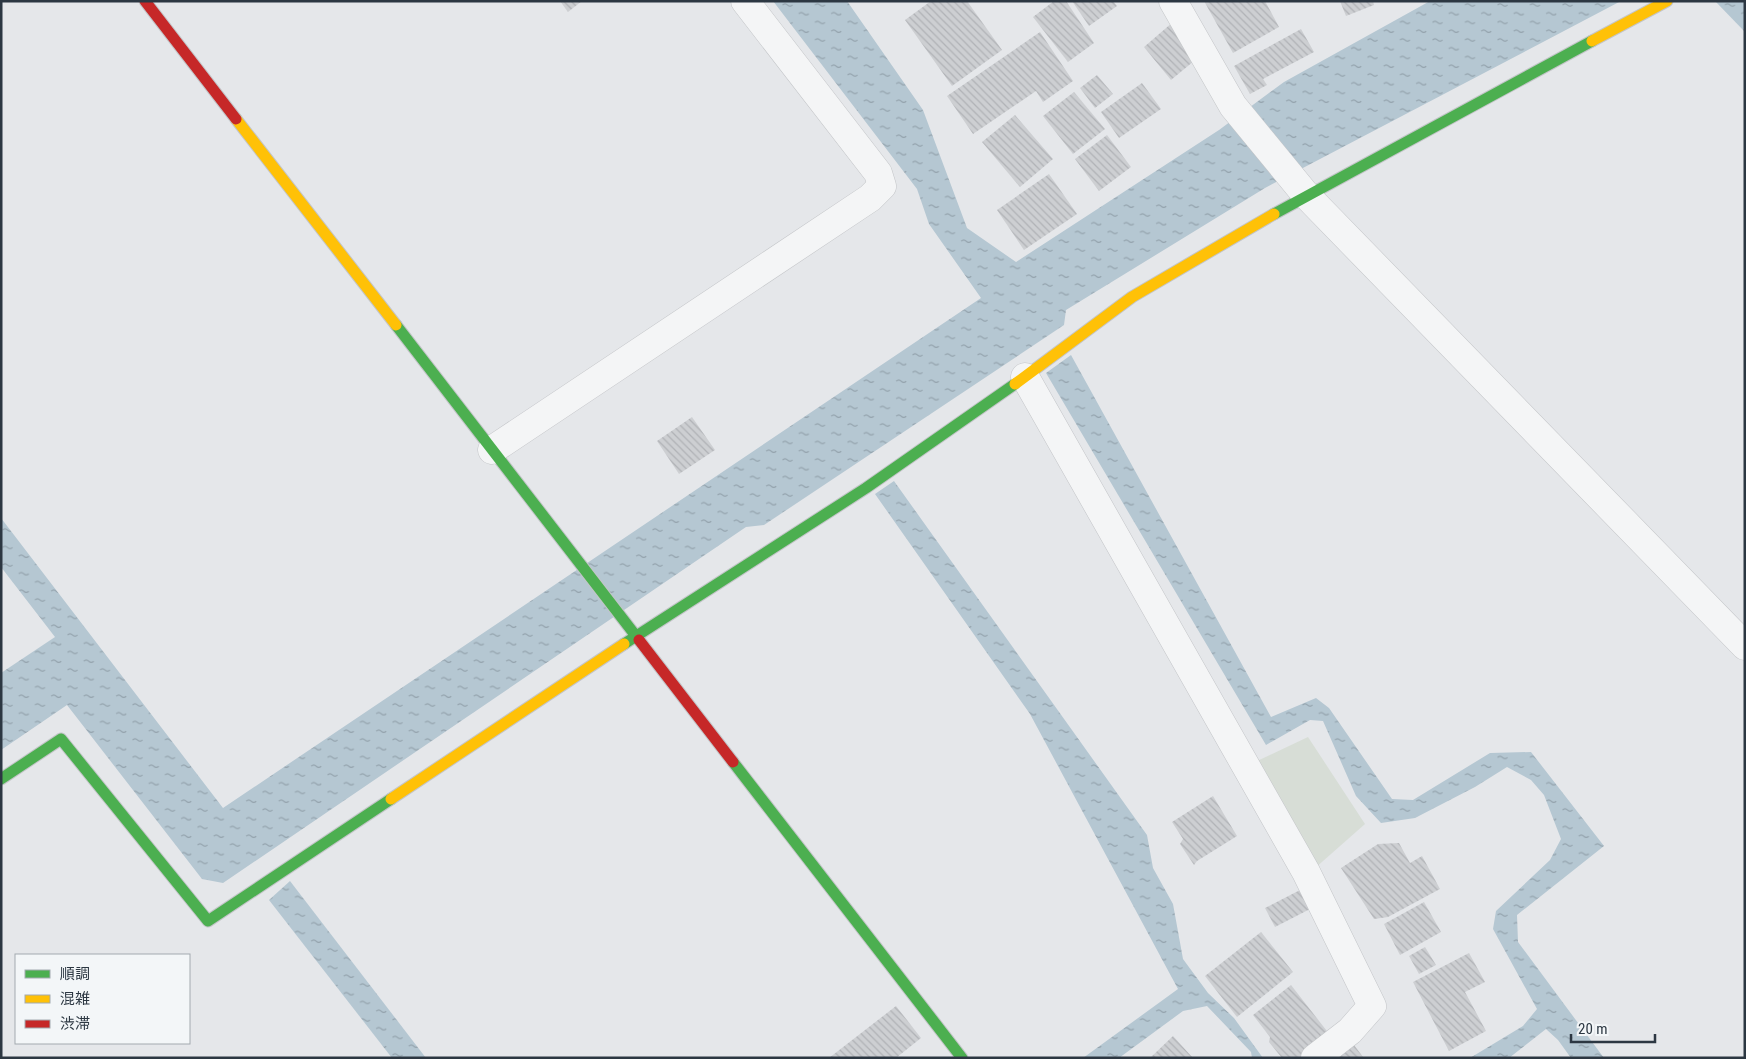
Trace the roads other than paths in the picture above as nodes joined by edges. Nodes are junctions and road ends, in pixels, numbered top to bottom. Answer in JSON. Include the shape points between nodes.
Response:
{"nodes":[{"id":1,"x":145,"y":1,"type":"edge"},
{"id":2,"x":745,"y":1,"type":"edge"},
{"id":3,"x":1173,"y":1,"type":"edge"},
{"id":4,"x":1666,"y":1,"type":"edge"},
{"id":5,"x":1301,"y":189,"type":"junction"},
{"id":6,"x":1025,"y":377,"type":"junction"},
{"id":7,"x":492,"y":450,"type":"junction"},
{"id":8,"x":636,"y":636,"type":"junction"},
{"id":9,"x":1745,"y":646,"type":"edge"},
{"id":10,"x":1,"y":779,"type":"edge"},
{"id":11,"x":962,"y":1058,"type":"edge"},
{"id":12,"x":1315,"y":1058,"type":"edge"}],
"edges":[{"from":1,"to":7,"type":"street"},
{"from":2,"to":7,"type":"street","via":[[878,173],[882,186],[870,198]]},
{"from":3,"to":5,"type":"street","via":[[1233,106]]},
{"from":4,"to":5,"type":"street"},
{"from":5,"to":6,"type":"street","via":[[1132,297]]},
{"from":5,"to":9,"type":"street"},
{"from":6,"to":8,"type":"street","via":[[866,488]]},
{"from":6,"to":12,"type":"street","via":[[1306,872],[1372,1006],[1350,1031]]},
{"from":7,"to":8,"type":"street"},
{"from":8,"to":10,"type":"street","via":[[208,920],[61,739]]},
{"from":8,"to":11,"type":"street"}]}
